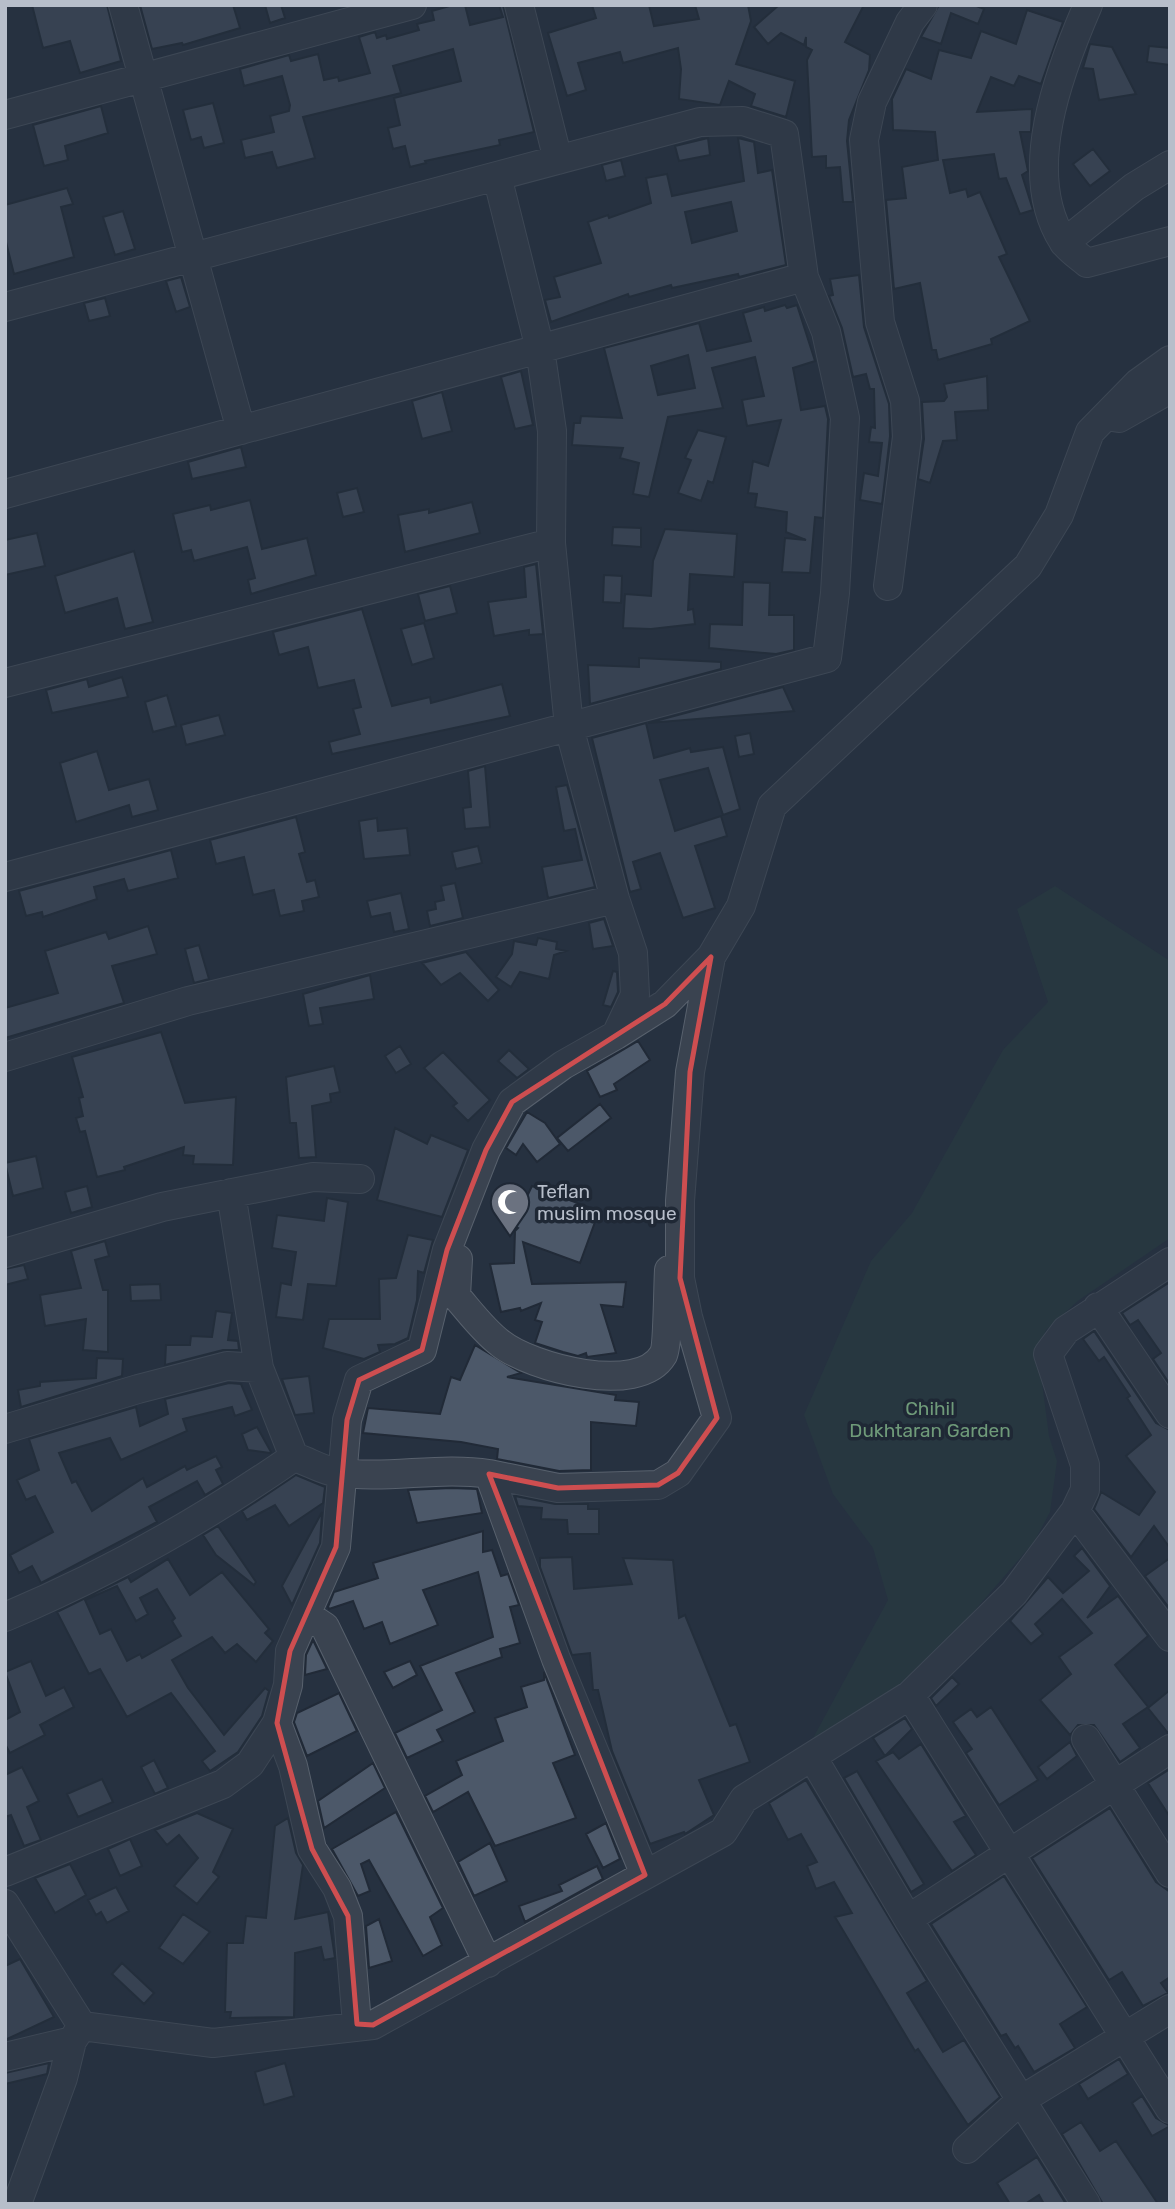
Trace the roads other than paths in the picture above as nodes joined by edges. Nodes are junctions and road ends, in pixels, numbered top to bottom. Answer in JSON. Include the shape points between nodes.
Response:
{"nodes":[{"id":1,"x":124,"y":5,"type":"edge"},
{"id":2,"x":412,"y":5,"type":"edge"},
{"id":3,"x":519,"y":5,"type":"edge"},
{"id":4,"x":923,"y":5,"type":"edge"},
{"id":5,"x":1088,"y":5,"type":"edge"},
{"id":6,"x":144,"y":78,"type":"junction"},
{"id":7,"x":5,"y":115,"type":"edge"},
{"id":8,"x":558,"y":160,"type":"junction"},
{"id":9,"x":1170,"y":165,"type":"edge"},
{"id":10,"x":497,"y":176,"type":"junction"},
{"id":11,"x":1170,"y":241,"type":"edge"},
{"id":12,"x":1064,"y":243,"type":"junction"},
{"id":13,"x":193,"y":257,"type":"junction"},
{"id":14,"x":804,"y":277,"type":"junction"},
{"id":15,"x":5,"y":307,"type":"edge"},
{"id":16,"x":540,"y":349,"type":"junction"},
{"id":17,"x":1170,"y":360,"type":"edge"},
{"id":18,"x":1170,"y":389,"type":"edge"},
{"id":19,"x":1106,"y":416,"type":"junction"},
{"id":20,"x":241,"y":430,"type":"junction"},
{"id":21,"x":5,"y":494,"type":"edge"},
{"id":22,"x":551,"y":543,"type":"junction"},
{"id":23,"x":888,"y":586,"type":"dead end"},
{"id":24,"x":5,"y":683,"type":"edge"},
{"id":25,"x":569,"y":727,"type":"junction"},
{"id":26,"x":5,"y":877,"type":"edge"},
{"id":27,"x":615,"y":899,"type":"junction"},
{"id":28,"x":710,"y":957,"type":"junction"},
{"id":29,"x":616,"y":1035,"type":"junction"},
{"id":30,"x":5,"y":1056,"type":"edge"},
{"id":31,"x":360,"y":1179,"type":"dead end"},
{"id":32,"x":231,"y":1193,"type":"junction"},
{"id":33,"x":680,"y":1201,"type":"junction"},
{"id":34,"x":447,"y":1250,"type":"junction"},
{"id":35,"x":5,"y":1254,"type":"edge"},
{"id":36,"x":1170,"y":1262,"type":"edge"},
{"id":37,"x":1098,"y":1307,"type":"junction"},
{"id":38,"x":259,"y":1368,"type":"junction"},
{"id":39,"x":1170,"y":1414,"type":"edge"},
{"id":40,"x":5,"y":1429,"type":"edge"},
{"id":41,"x":294,"y":1457,"type":"junction"},
{"id":42,"x":343,"y":1473,"type":"junction"},
{"id":43,"x":489,"y":1474,"type":"junction"},
{"id":44,"x":1075,"y":1511,"type":"junction"},
{"id":45,"x":306,"y":1615,"type":"junction"},
{"id":46,"x":5,"y":1617,"type":"edge"},
{"id":47,"x":1170,"y":1637,"type":"edge"},
{"id":48,"x":910,"y":1695,"type":"junction"},
{"id":49,"x":277,"y":1723,"type":"junction"},
{"id":50,"x":1086,"y":1739,"type":"dead end"},
{"id":51,"x":1170,"y":1749,"type":"edge"},
{"id":52,"x":813,"y":1758,"type":"junction"},
{"id":53,"x":1114,"y":1786,"type":"junction"},
{"id":54,"x":1007,"y":1853,"type":"junction"},
{"id":55,"x":5,"y":1872,"type":"edge"},
{"id":56,"x":1170,"y":1873,"type":"edge"},
{"id":57,"x":645,"y":1875,"type":"junction"},
{"id":58,"x":5,"y":1904,"type":"edge"},
{"id":59,"x":908,"y":1919,"type":"junction"},
{"id":60,"x":488,"y":1963,"type":"junction"},
{"id":61,"x":1170,"y":2009,"type":"edge"},
{"id":62,"x":357,"y":2024,"type":"junction"},
{"id":63,"x":77,"y":2034,"type":"junction"},
{"id":64,"x":1124,"y":2040,"type":"junction"},
{"id":65,"x":5,"y":2056,"type":"edge"},
{"id":66,"x":1021,"y":2100,"type":"junction"},
{"id":67,"x":1170,"y":2109,"type":"edge"},
{"id":68,"x":967,"y":2149,"type":"dead end"},
{"id":69,"x":17,"y":2204,"type":"edge"},
{"id":70,"x":1086,"y":2204,"type":"edge"}],
"edges":[{"from":1,"to":6,"type":"street"},
{"from":2,"to":6,"type":"street"},
{"from":3,"to":8,"type":"street"},
{"from":4,"to":23,"type":"street","via":[[910,22],[872,102],[864,140],[880,322],[905,401],[907,437]]},
{"from":5,"to":12,"type":"street","via":[[1058,75],[1043,173],[1048,209]]},
{"from":6,"to":7,"type":"street"},
{"from":6,"to":13,"type":"street"},
{"from":8,"to":10,"type":"street"},
{"from":8,"to":14,"type":"street","via":[[700,122],[743,121],[783,134]]},
{"from":9,"to":12,"type":"street","via":[[1134,187]]},
{"from":10,"to":13,"type":"street"},
{"from":10,"to":16,"type":"street"},
{"from":11,"to":12,"type":"street","via":[[1087,263]]},
{"from":13,"to":15,"type":"street"},
{"from":13,"to":20,"type":"street"},
{"from":14,"to":16,"type":"street"},
{"from":14,"to":25,"type":"street","via":[[826,332],[845,418],[827,658]]},
{"from":16,"to":20,"type":"street"},
{"from":16,"to":22,"type":"street","via":[[552,431]]},
{"from":17,"to":19,"type":"street","via":[[1138,383]]},
{"from":18,"to":19,"type":"street","via":[[1119,418]]},
{"from":19,"to":28,"type":"street","via":[[1090,432],[1059,515],[1028,566],[772,806],[741,906]]},
{"from":20,"to":21,"type":"street"},
{"from":22,"to":24,"type":"street"},
{"from":22,"to":25,"type":"street"},
{"from":25,"to":26,"type":"street"},
{"from":25,"to":27,"type":"street"},
{"from":27,"to":29,"type":"street","via":[[634,953],[635,995]]},
{"from":27,"to":30,"type":"street","via":[[188,1000]]},
{"from":28,"to":29,"type":"street","via":[[666,1004]]},
{"from":28,"to":33,"type":"street","via":[[690,1072]]},
{"from":29,"to":34,"type":"street","via":[[512,1102],[486,1150]]},
{"from":31,"to":32,"type":"street","via":[[313,1177]]},
{"from":32,"to":35,"type":"street","via":[[162,1207]]},
{"from":32,"to":38,"type":"street"},
{"from":33,"to":34,"type":"street","via":[[671,1247],[665,1353],[651,1370],[613,1377],[551,1367],[501,1345],[456,1296],[459,1254]]},
{"from":33,"to":43,"type":"street","via":[[680,1278],[717,1418],[678,1473],[658,1485],[558,1488]]},
{"from":34,"to":42,"type":"street","via":[[422,1350],[359,1380],[347,1420]]},
{"from":36,"to":37,"type":"street"},
{"from":37,"to":39,"type":"street"},
{"from":37,"to":44,"type":"street","via":[[1066,1330],[1048,1354],[1084,1465],[1085,1490]]},
{"from":38,"to":40,"type":"street","via":[[227,1366]]},
{"from":38,"to":41,"type":"street"},
{"from":41,"to":42,"type":"street"},
{"from":41,"to":46,"type":"street","via":[[223,1507],[78,1586]]},
{"from":42,"to":43,"type":"street","via":[[465,1470]]},
{"from":42,"to":45,"type":"street","via":[[337,1547]]},
{"from":43,"to":57,"type":"street","via":[[556,1659]]},
{"from":44,"to":47,"type":"street"},
{"from":44,"to":48,"type":"street","via":[[1014,1592]]},
{"from":45,"to":49,"type":"street","via":[[290,1651],[288,1685]]},
{"from":45,"to":60,"type":"street","via":[[325,1627]]},
{"from":48,"to":52,"type":"street"},
{"from":48,"to":54,"type":"street"},
{"from":49,"to":55,"type":"street","via":[[250,1764],[223,1784]]},
{"from":49,"to":62,"type":"street","via":[[293,1766],[312,1849],[337,1888],[348,1916]]},
{"from":50,"to":53,"type":"street"},
{"from":51,"to":53,"type":"street"},
{"from":52,"to":57,"type":"street","via":[[744,1799],[723,1832]]},
{"from":52,"to":59,"type":"street"},
{"from":53,"to":54,"type":"street"},
{"from":53,"to":56,"type":"street"},
{"from":54,"to":59,"type":"street"},
{"from":54,"to":64,"type":"street"},
{"from":57,"to":60,"type":"street"},
{"from":58,"to":63,"type":"street"},
{"from":59,"to":66,"type":"street"},
{"from":60,"to":62,"type":"street","via":[[373,2025]]},
{"from":61,"to":64,"type":"street"},
{"from":62,"to":63,"type":"street","via":[[213,2043]]},
{"from":63,"to":65,"type":"street"},
{"from":63,"to":69,"type":"street"},
{"from":64,"to":66,"type":"street"},
{"from":64,"to":67,"type":"street"},
{"from":66,"to":68,"type":"street"},
{"from":66,"to":70,"type":"street"}]}
